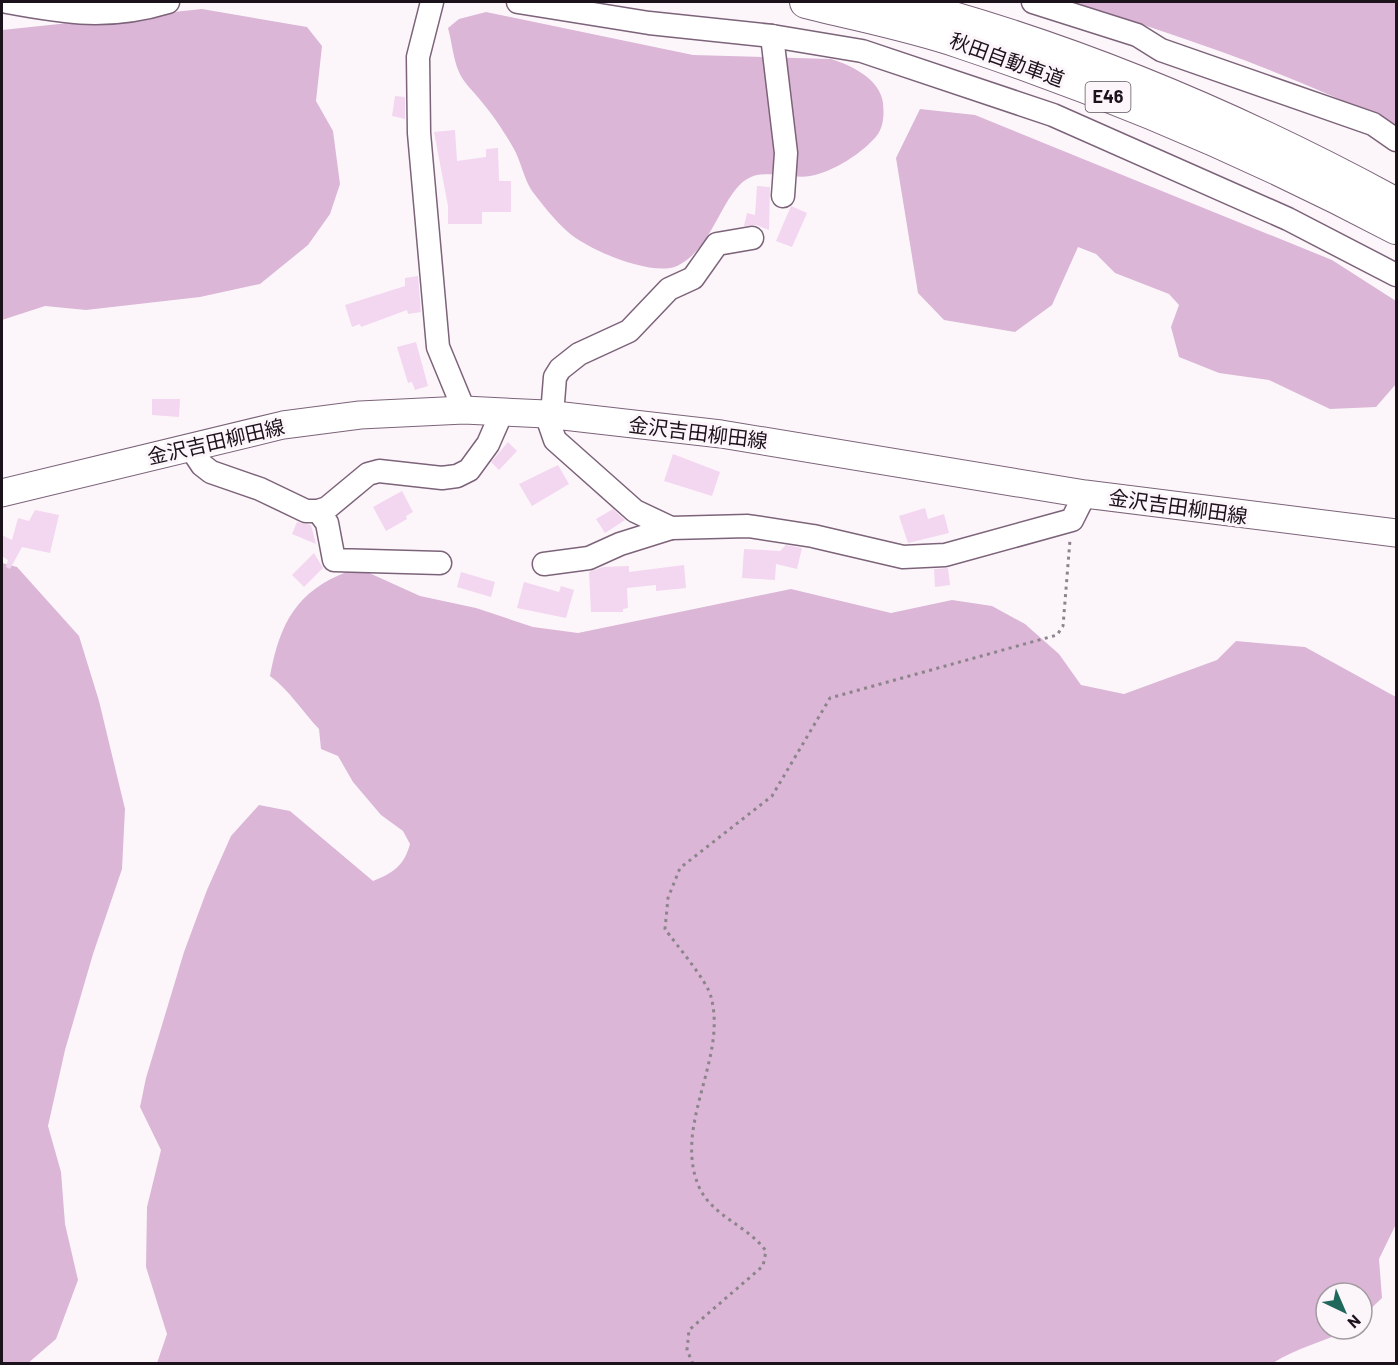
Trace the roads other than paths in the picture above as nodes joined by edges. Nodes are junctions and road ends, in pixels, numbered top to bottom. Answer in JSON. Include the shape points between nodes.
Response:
{"nodes":[{"id":1,"x":7,"y":2,"type":"edge"},
{"id":2,"x":168,"y":2,"type":"edge"},
{"id":3,"x":432,"y":2,"type":"edge"},
{"id":4,"x":518,"y":2,"type":"edge"},
{"id":5,"x":806,"y":2,"type":"edge"},
{"id":6,"x":895,"y":2,"type":"edge"},
{"id":7,"x":1033,"y":2,"type":"edge"},
{"id":8,"x":772,"y":36,"type":"junction"},
{"id":9,"x":1396,"y":140,"type":"edge"},
{"id":10,"x":783,"y":196,"type":"dead end"},
{"id":11,"x":1396,"y":204,"type":"edge"},
{"id":12,"x":1396,"y":228,"type":"edge"},
{"id":13,"x":752,"y":238,"type":"dead end"},
{"id":14,"x":1396,"y":275,"type":"edge"},
{"id":15,"x":464,"y":410,"type":"junction"},
{"id":16,"x":502,"y":412,"type":"junction"},
{"id":17,"x":549,"y":415,"type":"junction"},
{"id":18,"x":190,"y":447,"type":"junction"},
{"id":19,"x":2,"y":493,"type":"edge"},
{"id":20,"x":1084,"y":494,"type":"junction"},
{"id":21,"x":318,"y":511,"type":"junction"},
{"id":22,"x":671,"y":528,"type":"junction"},
{"id":23,"x":1396,"y":533,"type":"edge"},
{"id":24,"x":440,"y":563,"type":"dead end"},
{"id":25,"x":544,"y":564,"type":"dead end"}],
"edges":[{"from":1,"to":2,"type":"street","via":[[72,14],[125,12]]},
{"from":3,"to":15,"type":"street","via":[[418,57],[419,134],[438,347]]},
{"from":4,"to":8,"type":"street","via":[[649,23]]},
{"from":5,"to":12,"type":"highway","name":"秋田自動車道","number":"E46","via":[[958,41],[1178,123],[1313,184]]},
{"from":6,"to":11,"type":"highway","name":"秋田自動車道","number":"E46","via":[[966,20],[1189,101]]},
{"from":7,"to":9,"type":"street","via":[[1137,35],[1161,50],[1373,124]]},
{"from":8,"to":10,"type":"street","via":[[786,153]]},
{"from":8,"to":14,"type":"street","via":[[862,51],[1053,115],[1288,219]]},
{"from":13,"to":17,"type":"street","via":[[717,244],[693,278],[669,289],[629,331],[579,354],[560,369],[555,377]]},
{"from":15,"to":16,"type":"main road","name":"金沢吉田柳田線"},
{"from":15,"to":18,"type":"main road","name":"金沢吉田柳田線","via":[[360,415],[283,425]]},
{"from":16,"to":17,"type":"main road","name":"金沢吉田柳田線"},
{"from":16,"to":21,"type":"street","via":[[488,444],[469,470],[442,478],[379,471],[368,474]]},
{"from":17,"to":20,"type":"main road","name":"金沢吉田柳田線","via":[[721,434]]},
{"from":17,"to":22,"type":"street","via":[[555,440],[635,511]]},
{"from":18,"to":19,"type":"main road","name":"金沢吉田柳田線"},
{"from":18,"to":21,"type":"street","via":[[211,472],[306,511]]},
{"from":20,"to":22,"type":"street","via":[[1072,520],[945,555],[903,557],[748,526]]},
{"from":20,"to":23,"type":"main road","name":"金沢吉田柳田線"},
{"from":21,"to":24,"type":"street","via":[[327,523],[334,560]]},
{"from":22,"to":25,"type":"street","via":[[589,558]]}]}
